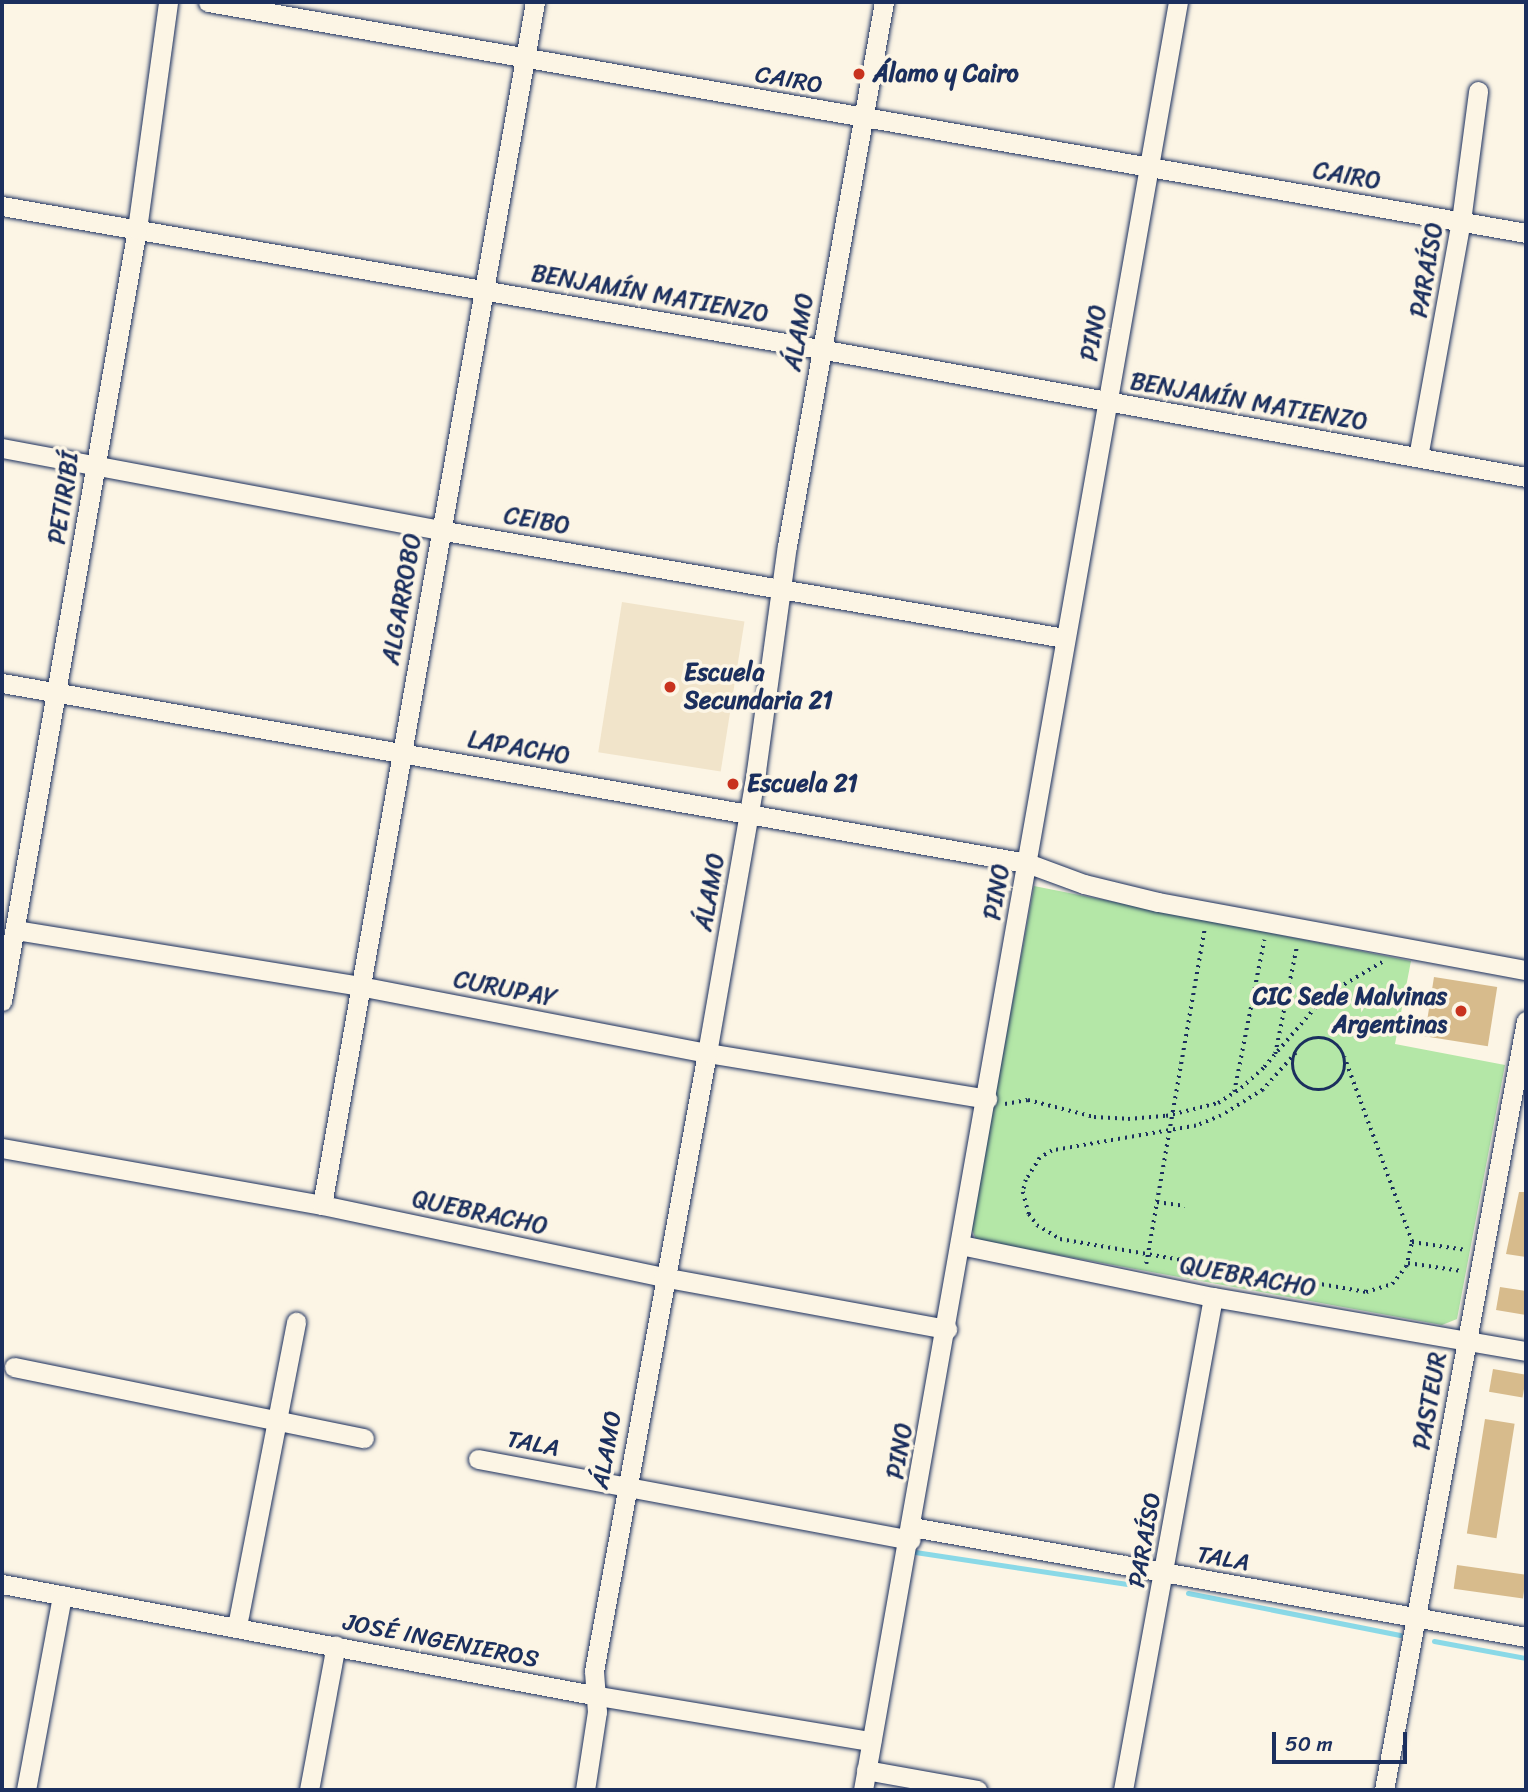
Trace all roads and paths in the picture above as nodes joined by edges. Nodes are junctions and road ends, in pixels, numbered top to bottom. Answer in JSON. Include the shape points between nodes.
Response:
{"nodes":[{"id":1,"x":168,"y":2,"type":"edge"},
{"id":2,"x":208,"y":2,"type":"edge"},
{"id":3,"x":535,"y":2,"type":"edge"},
{"id":4,"x":884,"y":2,"type":"edge"},
{"id":5,"x":1178,"y":2,"type":"edge"},
{"id":6,"x":525,"y":58,"type":"junction"},
{"id":7,"x":1478,"y":91,"type":"dead end"},
{"id":8,"x":863,"y":119,"type":"junction"},
{"id":9,"x":1148,"y":166,"type":"junction"},
{"id":10,"x":2,"y":206,"type":"edge"},
{"id":11,"x":1461,"y":221,"type":"junction"},
{"id":12,"x":137,"y":229,"type":"junction"},
{"id":13,"x":1526,"y":233,"type":"edge"},
{"id":14,"x":484,"y":290,"type":"junction"},
{"id":15,"x":820,"y":349,"type":"junction"},
{"id":16,"x":1107,"y":401,"type":"junction"},
{"id":17,"x":2,"y":448,"type":"edge"},
{"id":18,"x":1418,"y":457,"type":"junction"},
{"id":19,"x":94,"y":464,"type":"junction"},
{"id":20,"x":1526,"y":477,"type":"edge"},
{"id":21,"x":439,"y":530,"type":"junction"},
{"id":22,"x":781,"y":588,"type":"junction"},
{"id":23,"x":1064,"y":638,"type":"junction"},
{"id":24,"x":2,"y":683,"type":"edge"},
{"id":25,"x":57,"y":692,"type":"junction"},
{"id":26,"x":400,"y":751,"type":"junction"},
{"id":27,"x":748,"y":814,"type":"junction"},
{"id":28,"x":1027,"y":863,"type":"junction"},
{"id":29,"x":1208,"y":911,"type":"junction"},
{"id":30,"x":1267,"y":922,"type":"junction"},
{"id":31,"x":1301,"y":928,"type":"junction"},
{"id":32,"x":15,"y":930,"type":"junction"},
{"id":33,"x":1412,"y":949,"type":"junction"},
{"id":34,"x":1526,"y":970,"type":"edge"},
{"id":35,"x":359,"y":986,"type":"junction"},
{"id":36,"x":2,"y":1001,"type":"edge"},
{"id":37,"x":1526,"y":1021,"type":"edge"},
{"id":38,"x":707,"y":1053,"type":"junction"},
{"id":39,"x":1296,"y":1053,"type":"junction"},
{"id":40,"x":1274,"y":1056,"type":"junction"},
{"id":41,"x":1344,"y":1057,"type":"junction"},
{"id":42,"x":1522,"y":1061,"type":"edge"},
{"id":43,"x":1234,"y":1093,"type":"junction"},
{"id":44,"x":985,"y":1105,"type":"junction"},
{"id":45,"x":1172,"y":1115,"type":"junction"},
{"id":46,"x":1169,"y":1130,"type":"junction"},
{"id":47,"x":2,"y":1148,"type":"edge"},
{"id":48,"x":1157,"y":1202,"type":"junction"},
{"id":49,"x":322,"y":1205,"type":"junction"},
{"id":50,"x":1185,"y":1206,"type":"dead end"},
{"id":51,"x":1412,"y":1242,"type":"junction"},
{"id":52,"x":961,"y":1245,"type":"junction"},
{"id":53,"x":1482,"y":1252,"type":"junction"},
{"id":54,"x":1148,"y":1254,"type":"junction"},
{"id":55,"x":1408,"y":1263,"type":"junction"},
{"id":56,"x":1478,"y":1273,"type":"junction"},
{"id":57,"x":663,"y":1277,"type":"junction"},
{"id":58,"x":1143,"y":1283,"type":"junction"},
{"id":59,"x":1213,"y":1297,"type":"junction"},
{"id":60,"x":296,"y":1322,"type":"dead end"},
{"id":61,"x":947,"y":1329,"type":"junction"},
{"id":62,"x":1466,"y":1341,"type":"junction"},
{"id":63,"x":1526,"y":1351,"type":"edge"},
{"id":64,"x":14,"y":1367,"type":"dead end"},
{"id":65,"x":277,"y":1420,"type":"junction"},
{"id":66,"x":364,"y":1438,"type":"dead end"},
{"id":67,"x":478,"y":1459,"type":"dead end"},
{"id":68,"x":625,"y":1486,"type":"junction"},
{"id":69,"x":911,"y":1533,"type":"junction"},
{"id":70,"x":1164,"y":1573,"type":"junction"},
{"id":71,"x":2,"y":1584,"type":"edge"},
{"id":72,"x":62,"y":1595,"type":"junction"},
{"id":73,"x":1415,"y":1618,"type":"junction"},
{"id":74,"x":237,"y":1626,"type":"junction"},
{"id":75,"x":1526,"y":1637,"type":"edge"},
{"id":76,"x":336,"y":1645,"type":"junction"},
{"id":77,"x":598,"y":1696,"type":"junction"},
{"id":78,"x":871,"y":1741,"type":"junction"},
{"id":79,"x":866,"y":1770,"type":"junction"},
{"id":80,"x":26,"y":1790,"type":"edge"},
{"id":81,"x":309,"y":1790,"type":"edge"},
{"id":82,"x":585,"y":1790,"type":"edge"},
{"id":83,"x":863,"y":1790,"type":"edge"},
{"id":84,"x":977,"y":1790,"type":"edge"},
{"id":85,"x":1123,"y":1790,"type":"edge"},
{"id":86,"x":1384,"y":1790,"type":"edge"}],
"edges":[{"from":1,"to":12,"type":"street","name":"PETIRIBÍ"},
{"from":2,"to":6,"type":"street","name":"CAIRO"},
{"from":3,"to":6,"type":"street","name":"ALGARROBO"},
{"from":4,"to":8,"type":"street","name":"ÁLAMO"},
{"from":5,"to":9,"type":"street","name":"PINO"},
{"from":6,"to":8,"type":"street","name":"CAIRO"},
{"from":6,"to":14,"type":"street","name":"ALGARROBO"},
{"from":7,"to":11,"type":"street","name":"PARAÍSO"},
{"from":8,"to":9,"type":"street","name":"CAIRO"},
{"from":8,"to":15,"type":"street","name":"ÁLAMO"},
{"from":9,"to":11,"type":"street","name":"CAIRO"},
{"from":9,"to":16,"type":"street","name":"PINO"},
{"from":10,"to":12,"type":"street","name":"BENJAMÍN MATIENZO"},
{"from":11,"to":13,"type":"street","name":"CAIRO"},
{"from":11,"to":18,"type":"street","name":"PARAÍSO"},
{"from":12,"to":14,"type":"street","name":"BENJAMÍN MATIENZO"},
{"from":12,"to":19,"type":"street","name":"PETIRIBÍ"},
{"from":14,"to":15,"type":"street","name":"BENJAMÍN MATIENZO"},
{"from":14,"to":21,"type":"street","name":"ALGARROBO"},
{"from":15,"to":16,"type":"street","name":"BENJAMÍN MATIENZO"},
{"from":15,"to":22,"type":"street","name":"ÁLAMO"},
{"from":16,"to":18,"type":"street","name":"BENJAMÍN MATIENZO"},
{"from":16,"to":23,"type":"street","name":"PINO"},
{"from":17,"to":19,"type":"street","name":"CEIBO"},
{"from":18,"to":20,"type":"street","name":"BENJAMÍN MATIENZO"},
{"from":19,"to":21,"type":"street","name":"CEIBO"},
{"from":19,"to":25,"type":"street","name":"PETIRIBÍ"},
{"from":21,"to":22,"type":"street","name":"CEIBO"},
{"from":21,"to":26,"type":"street","name":"ALGARROBO"},
{"from":22,"to":23,"type":"street","name":"CEIBO"},
{"from":22,"to":27,"type":"street","name":"ÁLAMO"},
{"from":23,"to":28,"type":"street","name":"PINO"},
{"from":24,"to":25,"type":"street","name":"LAPACHO"},
{"from":25,"to":26,"type":"street","name":"LAPACHO"},
{"from":25,"to":32,"type":"street","name":"PETIRIBÍ"},
{"from":26,"to":27,"type":"street","name":"LAPACHO"},
{"from":26,"to":35,"type":"street","name":"ALGARROBO"},
{"from":27,"to":28,"type":"street","name":"LAPACHO"},
{"from":27,"to":38,"type":"street","name":"ÁLAMO"},
{"from":28,"to":29,"type":"street","name":"LAPACHO","via":[[1084,884]]},
{"from":28,"to":44,"type":"street","name":"PINO"},
{"from":29,"to":30,"type":"street","name":"LAPACHO"},
{"from":29,"to":45,"type":"path"},
{"from":30,"to":31,"type":"street","name":"LAPACHO"},
{"from":30,"to":43,"type":"path"},
{"from":31,"to":33,"type":"street","name":"LAPACHO"},
{"from":31,"to":40,"type":"path"},
{"from":32,"to":35,"type":"street","name":"CURUPAY"},
{"from":32,"to":36,"type":"street","name":"PETIRIBÍ"},
{"from":33,"to":34,"type":"street","name":"LAPACHO"},
{"from":33,"to":40,"type":"path","via":[[1326,995]]},
{"from":35,"to":38,"type":"street","name":"CURUPAY"},
{"from":35,"to":49,"type":"street","name":"ALGARROBO"},
{"from":37,"to":42,"type":"street","name":"PASTEUR"},
{"from":38,"to":44,"type":"street","name":"CURUPAY"},
{"from":38,"to":57,"type":"street","name":"ÁLAMO"},
{"from":39,"to":41,"type":"path","via":[[1309,1041],[1326,1040]]},
{"from":39,"to":41,"type":"path","via":[[1297,1079],[1318,1090],[1339,1080]]},
{"from":39,"to":46,"type":"path","via":[[1244,1104],[1196,1126]]},
{"from":40,"to":43,"type":"path"},
{"from":41,"to":51,"type":"path"},
{"from":42,"to":53,"type":"street","name":"PASTEUR"},
{"from":43,"to":45,"type":"path","via":[[1218,1103]]},
{"from":44,"to":45,"type":"path","via":[[1028,1100],[1094,1117]]},
{"from":44,"to":52,"type":"street","name":"PINO"},
{"from":45,"to":46,"type":"path"},
{"from":46,"to":48,"type":"path"},
{"from":46,"to":54,"type":"path","via":[[1052,1151],[1031,1169],[1023,1192],[1029,1214],[1060,1239]]},
{"from":47,"to":49,"type":"street","name":"QUEBRACHO"},
{"from":48,"to":50,"type":"path"},
{"from":48,"to":54,"type":"path"},
{"from":49,"to":57,"type":"street","name":"QUEBRACHO"},
{"from":51,"to":53,"type":"path"},
{"from":51,"to":55,"type":"path"},
{"from":52,"to":58,"type":"street","name":"QUEBRACHO"},
{"from":52,"to":61,"type":"street","name":"PINO"},
{"from":53,"to":56,"type":"street","name":"PASTEUR"},
{"from":54,"to":55,"type":"path","via":[[1366,1292],[1392,1284]]},
{"from":54,"to":58,"type":"path"},
{"from":55,"to":56,"type":"path"},
{"from":56,"to":62,"type":"street","name":"PASTEUR"},
{"from":57,"to":61,"type":"street","name":"QUEBRACHO"},
{"from":57,"to":68,"type":"street","name":"ÁLAMO"},
{"from":58,"to":59,"type":"street","name":"QUEBRACHO"},
{"from":59,"to":62,"type":"street","name":"QUEBRACHO"},
{"from":59,"to":70,"type":"street","name":"PARAÍSO"},
{"from":60,"to":65,"type":"street"},
{"from":61,"to":69,"type":"street","name":"PINO"},
{"from":62,"to":63,"type":"street","name":"QUEBRACHO"},
{"from":62,"to":73,"type":"street","name":"PASTEUR"},
{"from":64,"to":65,"type":"street"},
{"from":65,"to":66,"type":"street"},
{"from":65,"to":74,"type":"street"},
{"from":67,"to":68,"type":"street","name":"TALA"},
{"from":68,"to":69,"type":"street","name":"TALA"},
{"from":68,"to":77,"type":"street","name":"ÁLAMO","via":[[594,1671]]},
{"from":69,"to":70,"type":"street","name":"TALA"},
{"from":69,"to":78,"type":"street","name":"PINO"},
{"from":70,"to":73,"type":"street","name":"TALA"},
{"from":70,"to":85,"type":"street","name":"PARAÍSO"},
{"from":71,"to":72,"type":"street","name":"JOSÉ INGENIEROS"},
{"from":72,"to":74,"type":"street","name":"JOSÉ INGENIEROS"},
{"from":72,"to":80,"type":"street"},
{"from":73,"to":75,"type":"street","name":"TALA"},
{"from":73,"to":86,"type":"street","name":"PASTEUR"},
{"from":74,"to":76,"type":"street","name":"JOSÉ INGENIEROS"},
{"from":76,"to":77,"type":"street","name":"JOSÉ INGENIEROS"},
{"from":76,"to":81,"type":"street"},
{"from":77,"to":78,"type":"street","name":"JOSÉ INGENIEROS"},
{"from":77,"to":82,"type":"street","name":"ÁLAMO"},
{"from":78,"to":79,"type":"street","name":"PINO"},
{"from":79,"to":83,"type":"street","name":"PINO"},
{"from":79,"to":84,"type":"street"}]}
